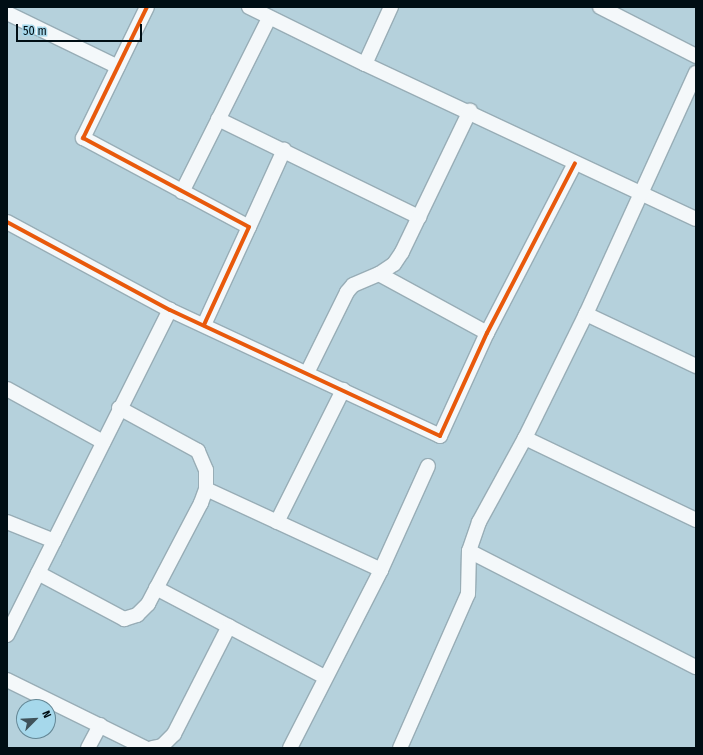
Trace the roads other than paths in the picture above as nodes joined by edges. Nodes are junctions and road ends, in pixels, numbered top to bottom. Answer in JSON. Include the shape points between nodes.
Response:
{"nodes":[{"id":1,"x":147,"y":7,"type":"edge"},
{"id":2,"x":249,"y":7,"type":"edge"},
{"id":3,"x":391,"y":7,"type":"edge"},
{"id":4,"x":600,"y":7,"type":"edge"},
{"id":5,"x":7,"y":13,"type":"edge"},
{"id":6,"x":269,"y":18,"type":"junction"},
{"id":7,"x":696,"y":56,"type":"edge"},
{"id":8,"x":365,"y":64,"type":"junction"},
{"id":9,"x":118,"y":67,"type":"junction"},
{"id":10,"x":696,"y":73,"type":"edge"},
{"id":11,"x":470,"y":111,"type":"junction"},
{"id":12,"x":218,"y":119,"type":"junction"},
{"id":13,"x":284,"y":150,"type":"junction"},
{"id":14,"x":575,"y":162,"type":"junction"},
{"id":15,"x":182,"y":192,"type":"junction"},
{"id":16,"x":640,"y":195,"type":"junction"},
{"id":17,"x":419,"y":217,"type":"junction"},
{"id":18,"x":696,"y":219,"type":"edge"},
{"id":19,"x":7,"y":222,"type":"edge"},
{"id":20,"x":248,"y":227,"type":"junction"},
{"id":21,"x":379,"y":274,"type":"junction"},
{"id":22,"x":170,"y":310,"type":"junction"},
{"id":23,"x":586,"y":314,"type":"junction"},
{"id":24,"x":204,"y":325,"type":"junction"},
{"id":25,"x":487,"y":333,"type":"junction"},
{"id":26,"x":696,"y":366,"type":"edge"},
{"id":27,"x":307,"y":373,"type":"junction"},
{"id":28,"x":7,"y":389,"type":"edge"},
{"id":29,"x":344,"y":390,"type":"junction"},
{"id":30,"x":119,"y":408,"type":"junction"},
{"id":31,"x":525,"y":438,"type":"junction"},
{"id":32,"x":103,"y":442,"type":"junction"},
{"id":33,"x":428,"y":466,"type":"dead end"},
{"id":34,"x":206,"y":489,"type":"junction"},
{"id":35,"x":696,"y":520,"type":"edge"},
{"id":36,"x":7,"y":522,"type":"edge"},
{"id":37,"x":277,"y":522,"type":"junction"},
{"id":38,"x":54,"y":541,"type":"junction"},
{"id":39,"x":469,"y":551,"type":"junction"},
{"id":40,"x":381,"y":570,"type":"junction"},
{"id":41,"x":38,"y":573,"type":"junction"},
{"id":42,"x":156,"y":588,"type":"junction"},
{"id":43,"x":229,"y":626,"type":"junction"},
{"id":44,"x":7,"y":635,"type":"edge"},
{"id":45,"x":696,"y":667,"type":"edge"},
{"id":46,"x":325,"y":676,"type":"junction"},
{"id":47,"x":7,"y":680,"type":"edge"},
{"id":48,"x":100,"y":725,"type":"junction"},
{"id":49,"x":88,"y":748,"type":"edge"},
{"id":50,"x":145,"y":748,"type":"edge"},
{"id":51,"x":152,"y":748,"type":"edge"},
{"id":52,"x":290,"y":748,"type":"edge"},
{"id":53,"x":400,"y":748,"type":"edge"}],
"edges":[{"from":1,"to":9,"type":"street"},
{"from":2,"to":6,"type":"street"},
{"from":3,"to":8,"type":"street"},
{"from":4,"to":7,"type":"street"},
{"from":5,"to":9,"type":"street"},
{"from":6,"to":8,"type":"street"},
{"from":6,"to":12,"type":"street"},
{"from":8,"to":11,"type":"street"},
{"from":9,"to":15,"type":"street","via":[[83,138]]},
{"from":10,"to":16,"type":"street"},
{"from":11,"to":14,"type":"street"},
{"from":11,"to":17,"type":"street"},
{"from":12,"to":13,"type":"street"},
{"from":12,"to":15,"type":"street"},
{"from":13,"to":17,"type":"street"},
{"from":13,"to":20,"type":"street"},
{"from":14,"to":16,"type":"street"},
{"from":14,"to":25,"type":"street"},
{"from":15,"to":20,"type":"street"},
{"from":16,"to":18,"type":"street"},
{"from":16,"to":23,"type":"street"},
{"from":17,"to":21,"type":"street","via":[[394,264]]},
{"from":19,"to":22,"type":"street"},
{"from":20,"to":24,"type":"street"},
{"from":21,"to":25,"type":"street"},
{"from":21,"to":27,"type":"street","via":[[353,285],[347,292]]},
{"from":22,"to":24,"type":"street"},
{"from":22,"to":30,"type":"street"},
{"from":23,"to":26,"type":"street"},
{"from":23,"to":31,"type":"street"},
{"from":24,"to":27,"type":"street"},
{"from":25,"to":29,"type":"street","via":[[440,436]]},
{"from":27,"to":29,"type":"street"},
{"from":28,"to":32,"type":"street"},
{"from":29,"to":37,"type":"street"},
{"from":30,"to":32,"type":"street"},
{"from":30,"to":34,"type":"street","via":[[198,452],[206,470]]},
{"from":31,"to":35,"type":"street"},
{"from":31,"to":39,"type":"street","via":[[490,500]]},
{"from":32,"to":38,"type":"street"},
{"from":33,"to":40,"type":"street"},
{"from":34,"to":37,"type":"street"},
{"from":34,"to":42,"type":"street"},
{"from":36,"to":38,"type":"street"},
{"from":37,"to":40,"type":"street"},
{"from":38,"to":41,"type":"street"},
{"from":39,"to":45,"type":"street"},
{"from":39,"to":53,"type":"street","via":[[468,594]]},
{"from":40,"to":46,"type":"street"},
{"from":41,"to":42,"type":"street","via":[[124,620],[137,615],[148,604]]},
{"from":41,"to":44,"type":"street"},
{"from":42,"to":43,"type":"street"},
{"from":43,"to":46,"type":"street"},
{"from":43,"to":51,"type":"street","via":[[174,734],[162,746]]},
{"from":46,"to":52,"type":"street"},
{"from":47,"to":48,"type":"street"},
{"from":48,"to":49,"type":"street"},
{"from":48,"to":50,"type":"street"}]}
